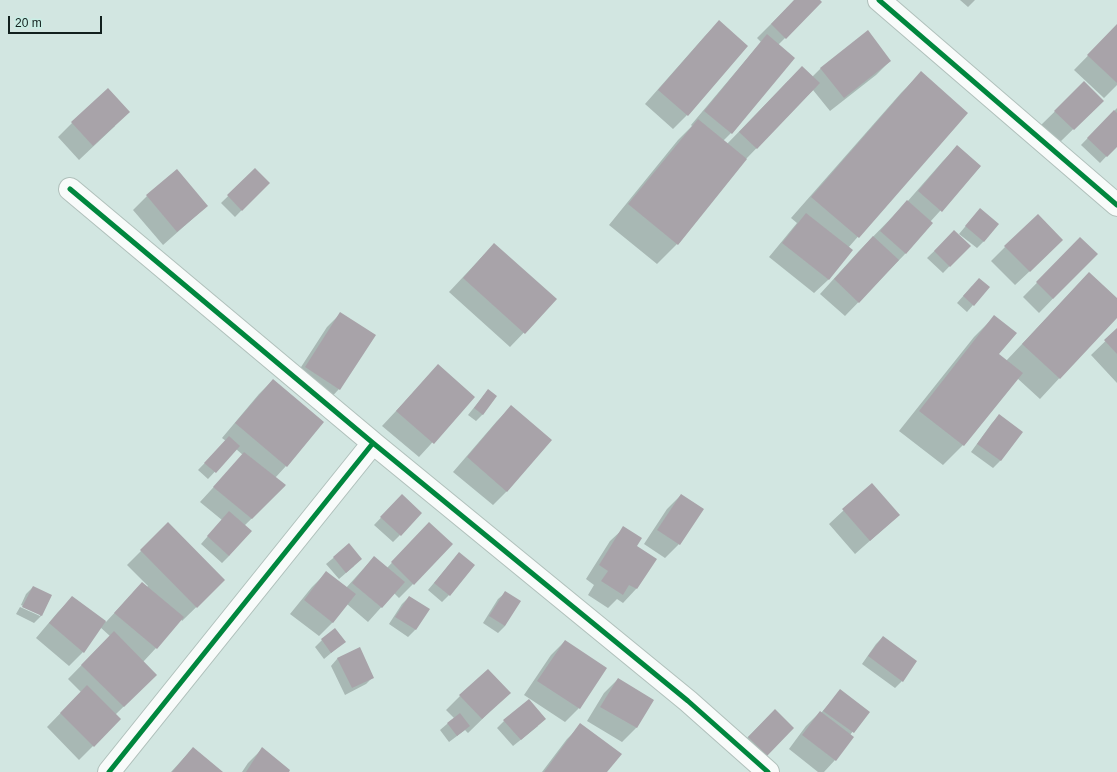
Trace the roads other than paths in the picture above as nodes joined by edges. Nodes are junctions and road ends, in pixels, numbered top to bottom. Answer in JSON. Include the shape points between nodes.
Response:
{"nodes":[{"id":1,"x":879,"y":0,"type":"edge"},
{"id":2,"x":70,"y":189,"type":"dead end"},
{"id":3,"x":1117,"y":205,"type":"edge"},
{"id":4,"x":373,"y":443,"type":"junction"},
{"id":5,"x":109,"y":772,"type":"edge"},
{"id":6,"x":768,"y":772,"type":"edge"}],
"edges":[{"from":1,"to":3,"type":"street"},
{"from":2,"to":4,"type":"street"},
{"from":4,"to":5,"type":"street"},
{"from":4,"to":6,"type":"street","via":[[688,701]]}]}
